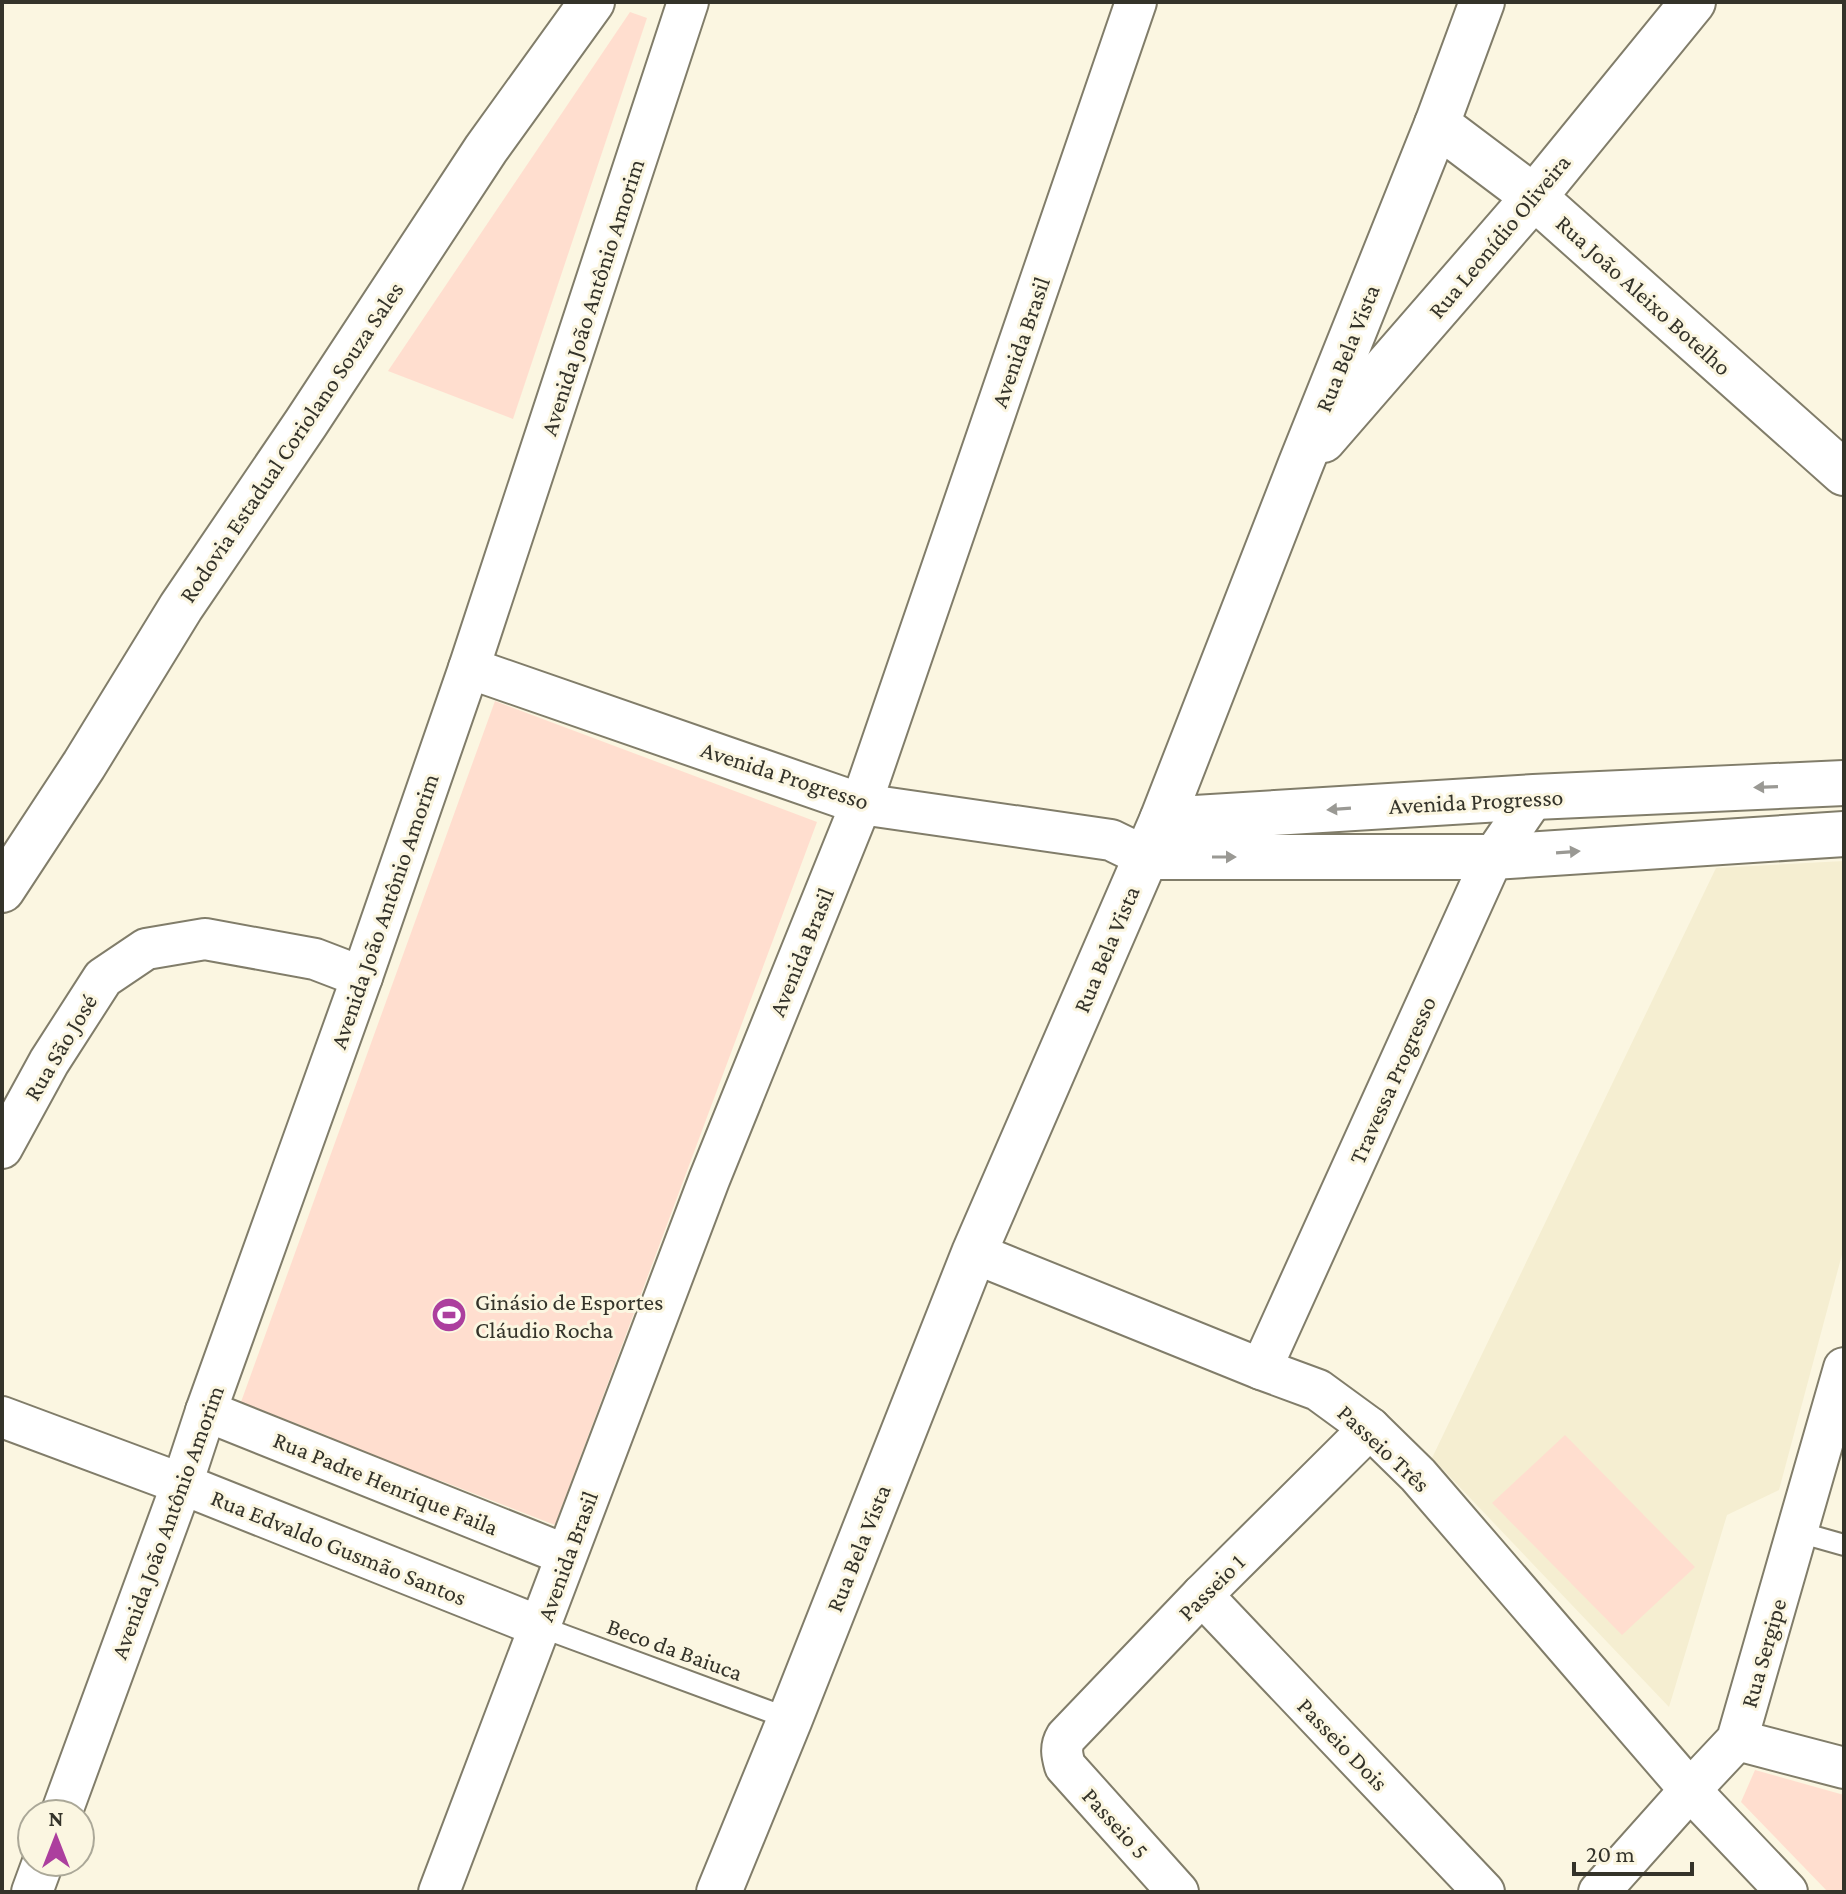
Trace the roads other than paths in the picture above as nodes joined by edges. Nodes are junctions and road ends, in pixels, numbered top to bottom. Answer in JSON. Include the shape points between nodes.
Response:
{"nodes":[{"id":1,"x":592,"y":2,"type":"edge"},
{"id":2,"x":1136,"y":2,"type":"edge"},
{"id":3,"x":1482,"y":2,"type":"edge"},
{"id":4,"x":1693,"y":2,"type":"edge"},
{"id":5,"x":677,"y":9,"type":"edge"},
{"id":6,"x":1437,"y":124,"type":"junction"},
{"id":7,"x":1534,"y":197,"type":"junction"},
{"id":8,"x":1300,"y":466,"type":"junction"},
{"id":9,"x":1844,"y":473,"type":"edge"},
{"id":10,"x":469,"y":668,"type":"junction"},
{"id":11,"x":1844,"y":783,"type":"edge"},
{"id":12,"x":1534,"y":797,"type":"junction"},
{"id":13,"x":861,"y":804,"type":"junction"},
{"id":14,"x":1844,"y":834,"type":"edge"},
{"id":15,"x":1140,"y":839,"type":"junction"},
{"id":16,"x":1493,"y":857,"type":"junction"},
{"id":17,"x":2,"y":890,"type":"edge"},
{"id":18,"x":362,"y":977,"type":"junction"},
{"id":19,"x":2,"y":1148,"type":"edge"},
{"id":20,"x":974,"y":1253,"type":"junction"},
{"id":21,"x":1844,"y":1368,"type":"edge"},
{"id":22,"x":1261,"y":1369,"type":"junction"},
{"id":23,"x":206,"y":1411,"type":"junction"},
{"id":24,"x":2,"y":1417,"type":"edge"},
{"id":25,"x":1370,"y":1428,"type":"junction"},
{"id":26,"x":182,"y":1484,"type":"junction"},
{"id":27,"x":1798,"y":1532,"type":"junction"},
{"id":28,"x":1844,"y":1545,"type":"edge"},
{"id":29,"x":566,"y":1555,"type":"junction"},
{"id":30,"x":1202,"y":1595,"type":"junction"},
{"id":31,"x":541,"y":1627,"type":"junction"},
{"id":32,"x":790,"y":1719,"type":"junction"},
{"id":33,"x":1737,"y":1740,"type":"junction"},
{"id":34,"x":1061,"y":1751,"type":"joint"},
{"id":35,"x":1844,"y":1768,"type":"edge"},
{"id":36,"x":1690,"y":1790,"type":"junction"},
{"id":37,"x":67,"y":1798,"type":"edge"},
{"id":38,"x":1175,"y":1891,"type":"edge"},
{"id":39,"x":439,"y":1892,"type":"edge"},
{"id":40,"x":719,"y":1892,"type":"edge"},
{"id":41,"x":1484,"y":1892,"type":"edge"},
{"id":42,"x":1599,"y":1892,"type":"edge"},
{"id":43,"x":1787,"y":1892,"type":"edge"}],
"edges":[{"from":1,"to":17,"type":"street","name":"Rodovia Estadual Coriolano Souza Sales","via":[[486,149],[181,607]]},
{"from":2,"to":13,"type":"street","name":"Avenida Brasil"},
{"from":3,"to":6,"type":"street","name":"Rua Bela Vista"},
{"from":4,"to":7,"type":"street","name":"Rua Leonídio Oliveira"},
{"from":5,"to":10,"type":"street","name":"Avenida João Antônio Amorim"},
{"from":6,"to":7,"type":"street","name":"Rua João Aleixo Botelho"},
{"from":6,"to":8,"type":"street","name":"Rua Bela Vista"},
{"from":7,"to":8,"type":"street","name":"Rua Leonídio Oliveira"},
{"from":7,"to":9,"type":"street","name":"Rua João Aleixo Botelho"},
{"from":8,"to":15,"type":"street","name":"Rua Bela Vista"},
{"from":10,"to":13,"type":"street","name":"Avenida Progresso"},
{"from":10,"to":18,"type":"street","name":"Avenida João Antônio Amorim"},
{"from":11,"to":12,"type":"street","name":"Avenida Progresso","one_way":true},
{"from":12,"to":15,"type":"street","name":"Avenida Progresso","one_way":true},
{"from":12,"to":16,"type":"street","name":"Travessa Progresso"},
{"from":13,"to":15,"type":"street","name":"Avenida Progresso"},
{"from":13,"to":29,"type":"street","name":"Avenida Brasil","via":[[709,1180]]},
{"from":16,"to":14,"type":"street","name":"Avenida Progresso","one_way":true},
{"from":15,"to":16,"type":"street","name":"Avenida Progresso","one_way":true},
{"from":15,"to":20,"type":"street","name":"Rua Bela Vista"},
{"from":16,"to":22,"type":"street","name":"Travessa Progresso"},
{"from":18,"to":19,"type":"street","name":"Rua São José","via":[[315,959],[205,939],[146,949],[103,978]]},
{"from":18,"to":23,"type":"street","name":"Avenida João Antônio Amorim"},
{"from":20,"to":22,"type":"street","name":"Passeio Três"},
{"from":20,"to":32,"type":"street","name":"Rua Bela Vista"},
{"from":21,"to":27,"type":"street","name":"Rua Sergipe"},
{"from":22,"to":25,"type":"street","name":"Passeio Três","via":[[1318,1390]]},
{"from":23,"to":26,"type":"street","name":"Avenida João Antônio Amorim"},
{"from":23,"to":29,"type":"street","name":"Rua Padre Henrique Faila"},
{"from":24,"to":26,"type":"street","name":"Rua Edvaldo Gusmão Santos"},
{"from":25,"to":30,"type":"street","name":"Passeio 1"},
{"from":25,"to":36,"type":"street","name":"Passeio Três","via":[[1418,1475]]},
{"from":26,"to":31,"type":"street","name":"Rua Edvaldo Gusmão Santos"},
{"from":26,"to":37,"type":"street","name":"Avenida João Antônio Amorim"},
{"from":27,"to":28,"type":"lane"},
{"from":27,"to":33,"type":"street","name":"Rua Sergipe"},
{"from":29,"to":31,"type":"street","name":"Avenida Brasil"},
{"from":30,"to":34,"type":"street","name":"Passeio 1","via":[[1066,1737]]},
{"from":30,"to":41,"type":"street","name":"Passeio Dois"},
{"from":31,"to":32,"type":"lane","name":"Beco da Baiuca"},
{"from":31,"to":39,"type":"street","name":"Avenida Brasil"},
{"from":32,"to":40,"type":"street","name":"Rua Bela Vista"},
{"from":33,"to":35,"type":"street"},
{"from":33,"to":36,"type":"street","name":"Rua Sergipe"},
{"from":34,"to":38,"type":"street","name":"Passeio 5","via":[[1065,1766]]},
{"from":36,"to":42,"type":"street","name":"Rua Sergipe"},
{"from":36,"to":43,"type":"street","name":"Passeio Três"}]}
